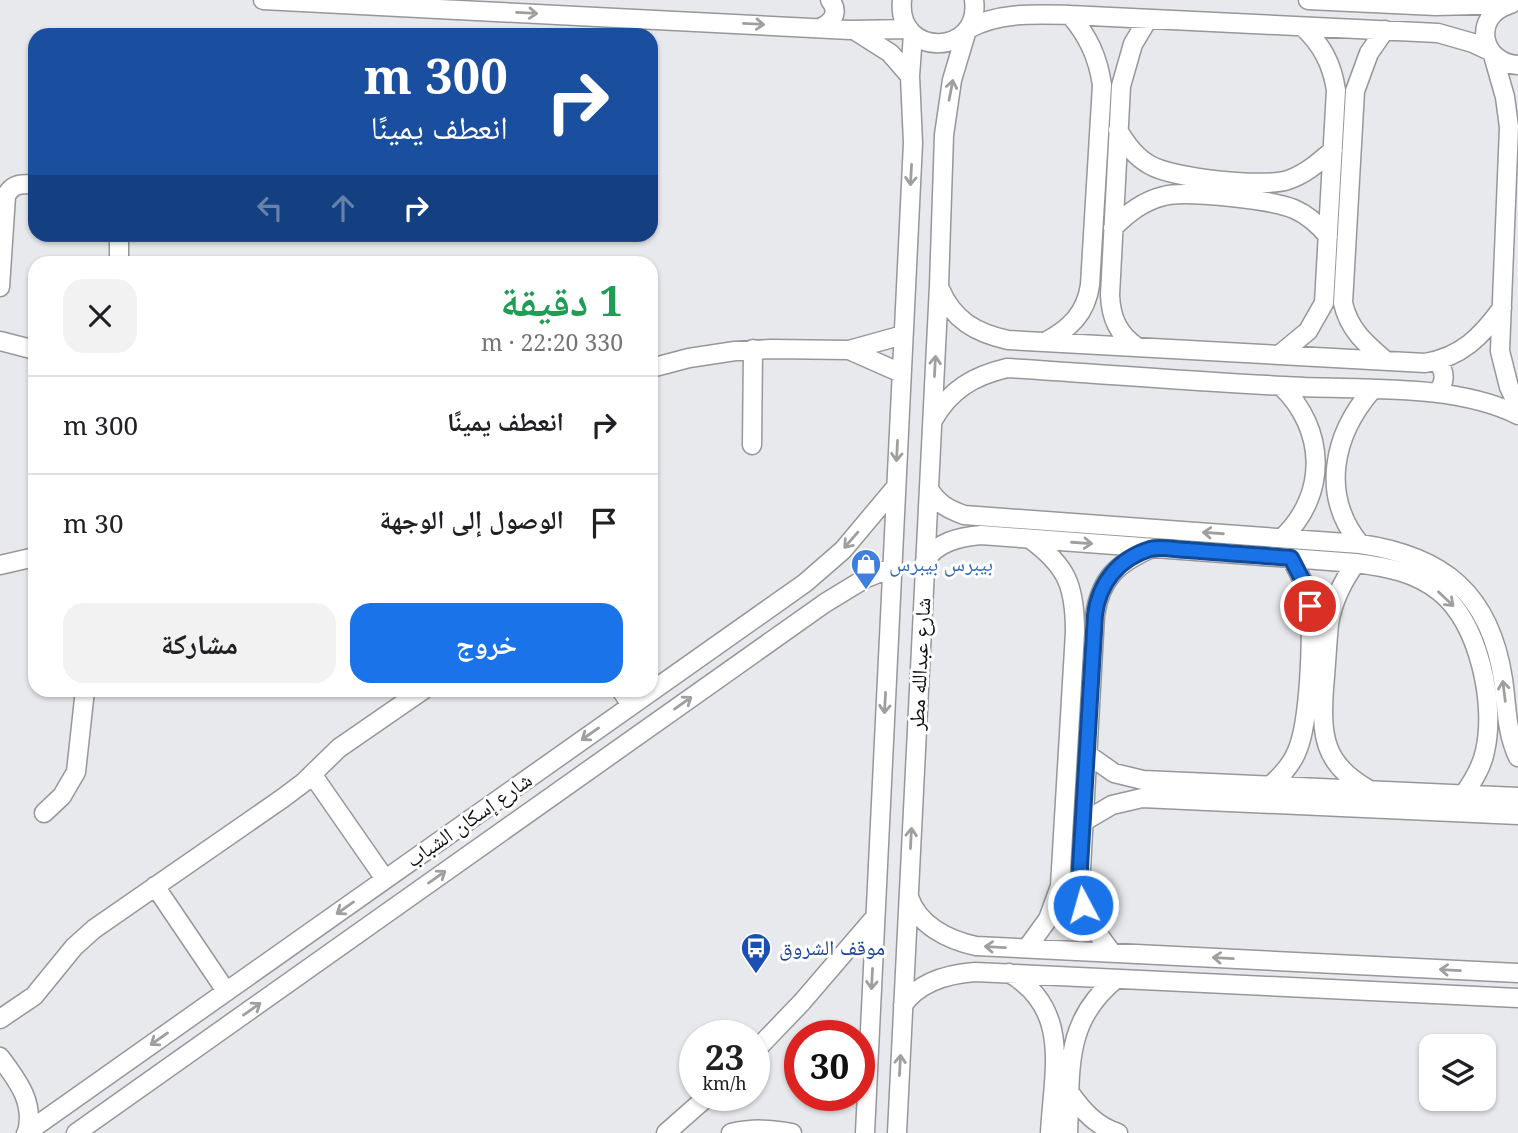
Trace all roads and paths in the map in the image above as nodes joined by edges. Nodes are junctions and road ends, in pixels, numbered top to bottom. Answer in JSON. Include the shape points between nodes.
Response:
{"nodes":[{"id":1,"x":263,"y":0,"type":"edge"},
{"id":2,"x":830,"y":0,"type":"edge"},
{"id":3,"x":902,"y":0,"type":"edge"},
{"id":4,"x":974,"y":0,"type":"edge"},
{"id":5,"x":1308,"y":0,"type":"edge"},
{"id":6,"x":1515,"y":3,"type":"edge"},
{"id":7,"x":430,"y":5,"type":"edge"},
{"id":8,"x":1412,"y":6,"type":"junction"},
{"id":9,"x":1061,"y":10,"type":"edge"},
{"id":10,"x":1148,"y":19,"type":"junction"},
{"id":11,"x":822,"y":27,"type":"junction"},
{"id":12,"x":1303,"y":27,"type":"junction"},
{"id":13,"x":967,"y":29,"type":"junction"},
{"id":14,"x":850,"y":30,"type":"junction"},
{"id":15,"x":1385,"y":30,"type":"junction"},
{"id":16,"x":911,"y":32,"type":"junction"},
{"id":17,"x":1413,"y":32,"type":"junction"},
{"id":18,"x":1491,"y":53,"type":"junction"},
{"id":19,"x":1518,"y":65,"type":"edge"},
{"id":20,"x":910,"y":76,"type":"junction"},
{"id":21,"x":1102,"y":85,"type":"junction"},
{"id":22,"x":1121,"y":86,"type":"junction"},
{"id":23,"x":1336,"y":90,"type":"junction"},
{"id":24,"x":1355,"y":92,"type":"junction"},
{"id":25,"x":1118,"y":130,"type":"junction"},
{"id":26,"x":913,"y":135,"type":"junction"},
{"id":27,"x":944,"y":135,"type":"junction"},
{"id":28,"x":1513,"y":139,"type":"edge"},
{"id":29,"x":1333,"y":150,"type":"junction"},
{"id":30,"x":1274,"y":183,"type":"junction"},
{"id":31,"x":28,"y":184,"type":"edge"},
{"id":32,"x":1177,"y":184,"type":"junction"},
{"id":33,"x":1272,"y":202,"type":"junction"},
{"id":34,"x":1114,"y":228,"type":"junction"},
{"id":35,"x":1328,"y":236,"type":"junction"},
{"id":36,"x":1512,"y":246,"type":"edge"},
{"id":37,"x":939,"y":286,"type":"junction"},
{"id":38,"x":0,"y":287,"type":"edge"},
{"id":39,"x":1089,"y":293,"type":"junction"},
{"id":40,"x":1110,"y":295,"type":"junction"},
{"id":41,"x":1324,"y":303,"type":"junction"},
{"id":42,"x":1343,"y":303,"type":"junction"},
{"id":43,"x":1502,"y":308,"type":"junction"},
{"id":44,"x":903,"y":335,"type":"junction"},
{"id":45,"x":1008,"y":340,"type":"junction"},
{"id":46,"x":0,"y":341,"type":"edge"},
{"id":47,"x":1045,"y":342,"type":"junction"},
{"id":48,"x":1137,"y":347,"type":"junction"},
{"id":49,"x":28,"y":348,"type":"edge"},
{"id":50,"x":752,"y":349,"type":"junction"},
{"id":51,"x":849,"y":350,"type":"junction"},
{"id":52,"x":1213,"y":351,"type":"junction"},
{"id":53,"x":1279,"y":355,"type":"junction"},
{"id":54,"x":1386,"y":361,"type":"junction"},
{"id":55,"x":1437,"y":361,"type":"junction"},
{"id":56,"x":658,"y":366,"type":"edge"},
{"id":57,"x":1007,"y":368,"type":"junction"},
{"id":58,"x":901,"y":373,"type":"junction"},
{"id":59,"x":1212,"y":380,"type":"junction"},
{"id":60,"x":1281,"y":386,"type":"junction"},
{"id":61,"x":1372,"y":390,"type":"junction"},
{"id":62,"x":1436,"y":393,"type":"junction"},
{"id":63,"x":1518,"y":406,"type":"edge"},
{"id":64,"x":1518,"y":415,"type":"edge"},
{"id":65,"x":933,"y":420,"type":"junction"},
{"id":66,"x":752,"y":445,"type":"dead end"},
{"id":67,"x":1315,"y":466,"type":"junction"},
{"id":68,"x":1336,"y":467,"type":"junction"},
{"id":69,"x":895,"y":488,"type":"junction"},
{"id":70,"x":929,"y":489,"type":"junction"},
{"id":71,"x":981,"y":526,"type":"junction"},
{"id":72,"x":1250,"y":536,"type":"junction"},
{"id":73,"x":1282,"y":538,"type":"junction"},
{"id":74,"x":1030,"y":539,"type":"junction"},
{"id":75,"x":1360,"y":544,"type":"junction"},
{"id":76,"x":1153,"y":548,"type":"junction"},
{"id":77,"x":1249,"y":555,"type":"junction"},
{"id":78,"x":1291,"y":558,"type":"junction"},
{"id":79,"x":28,"y":559,"type":"edge"},
{"id":80,"x":925,"y":561,"type":"junction"},
{"id":81,"x":1356,"y":563,"type":"junction"},
{"id":82,"x":0,"y":565,"type":"edge"},
{"id":83,"x":1409,"y":565,"type":"junction"},
{"id":84,"x":892,"y":568,"type":"junction"},
{"id":85,"x":1320,"y":623,"type":"junction"},
{"id":86,"x":1075,"y":632,"type":"junction"},
{"id":87,"x":1094,"y":633,"type":"junction"},
{"id":88,"x":724,"y":640,"type":"junction"},
{"id":89,"x":887,"y":655,"type":"junction"},
{"id":90,"x":920,"y":657,"type":"junction"},
{"id":91,"x":740,"y":663,"type":"junction"},
{"id":92,"x":658,"y":686,"type":"edge"},
{"id":93,"x":84,"y":697,"type":"edge"},
{"id":94,"x":413,"y":697,"type":"edge"},
{"id":95,"x":626,"y":697,"type":"edge"},
{"id":96,"x":642,"y":697,"type":"edge"},
{"id":97,"x":631,"y":705,"type":"junction"},
{"id":98,"x":1507,"y":719,"type":"junction"},
{"id":99,"x":1487,"y":720,"type":"junction"},
{"id":100,"x":1313,"y":723,"type":"junction"},
{"id":101,"x":1087,"y":754,"type":"junction"},
{"id":102,"x":1518,"y":757,"type":"edge"},
{"id":103,"x":312,"y":774,"type":"junction"},
{"id":104,"x":1271,"y":785,"type":"junction"},
{"id":105,"x":1143,"y":789,"type":"junction"},
{"id":106,"x":1367,"y":789,"type":"junction"},
{"id":107,"x":1464,"y":794,"type":"junction"},
{"id":108,"x":1518,"y":797,"type":"edge"},
{"id":109,"x":44,"y":813,"type":"dead end"},
{"id":110,"x":1518,"y":815,"type":"edge"},
{"id":111,"x":1083,"y":822,"type":"junction"},
{"id":112,"x":1071,"y":867,"type":"junction"},
{"id":113,"x":385,"y":879,"type":"junction"},
{"id":114,"x":155,"y":886,"type":"junction"},
{"id":115,"x":909,"y":894,"type":"junction"},
{"id":116,"x":875,"y":917,"type":"junction"},
{"id":117,"x":965,"y":944,"type":"junction"},
{"id":118,"x":1027,"y":948,"type":"junction"},
{"id":119,"x":285,"y":950,"type":"junction"},
{"id":120,"x":1112,"y":953,"type":"junction"},
{"id":121,"x":1313,"y":963,"type":"junction"},
{"id":122,"x":965,"y":973,"type":"junction"},
{"id":123,"x":1009,"y":973,"type":"junction"},
{"id":124,"x":1518,"y":973,"type":"edge"},
{"id":125,"x":300,"y":975,"type":"junction"},
{"id":126,"x":1116,"y":979,"type":"junction"},
{"id":127,"x":1313,"y":988,"type":"junction"},
{"id":128,"x":226,"y":992,"type":"junction"},
{"id":129,"x":1518,"y":998,"type":"edge"},
{"id":130,"x":903,"y":1005,"type":"junction"},
{"id":131,"x":0,"y":1018,"type":"edge"},
{"id":132,"x":770,"y":1036,"type":"edge"},
{"id":133,"x":1054,"y":1038,"type":"junction"},
{"id":134,"x":1074,"y":1040,"type":"junction"},
{"id":135,"x":0,"y":1056,"type":"edge"},
{"id":136,"x":1070,"y":1093,"type":"junction"},
{"id":137,"x":691,"y":1111,"type":"edge"},
{"id":138,"x":865,"y":1129,"type":"edge"},
{"id":139,"x":27,"y":1132,"type":"edge"},
{"id":140,"x":76,"y":1133,"type":"edge"},
{"id":141,"x":666,"y":1133,"type":"edge"},
{"id":142,"x":731,"y":1133,"type":"edge"},
{"id":143,"x":792,"y":1133,"type":"edge"},
{"id":144,"x":846,"y":1133,"type":"edge"},
{"id":145,"x":897,"y":1133,"type":"edge"},
{"id":146,"x":1049,"y":1133,"type":"edge"},
{"id":147,"x":1068,"y":1133,"type":"edge"},
{"id":148,"x":1118,"y":1133,"type":"edge"}],
"edges":[{"from":1,"to":7,"type":"street"},
{"from":2,"to":11,"type":"street","via":[[834,17]]},
{"from":3,"to":16,"type":"street","name":"شارع عبدالله مطر","via":[[902,16]]},
{"from":4,"to":13,"type":"street","name":"شارع عبدالله مطر"},
{"from":5,"to":8,"type":"street"},
{"from":6,"to":8,"type":"street"},
{"from":6,"to":18,"type":"street","via":[[1493,13],[1488,22],[1486,41]]},
{"from":7,"to":11,"type":"street","one_way":true},
{"from":8,"to":17,"type":"street","via":[[1418,16]]},
{"from":9,"to":10,"type":"street"},
{"from":9,"to":13,"type":"street","via":[[997,18]]},
{"from":9,"to":21,"type":"street","via":[[1092,47]]},
{"from":10,"to":12,"type":"street"},
{"from":10,"to":22,"type":"street","via":[[1133,44]]},
{"from":11,"to":14,"type":"street"},
{"from":12,"to":15,"type":"street"},
{"from":12,"to":23,"type":"street","via":[[1329,62]]},
{"from":13,"to":16,"type":"street","via":[[945,43],[928,42]]},
{"from":27,"to":13,"type":"street","name":"شارع عبدالله مطر","one_way":true,"via":[[952,80]]},
{"from":14,"to":16,"type":"street"},
{"from":14,"to":20,"type":"street","via":[[890,53]]},
{"from":15,"to":17,"type":"street"},
{"from":15,"to":24,"type":"street","via":[[1363,65]]},
{"from":16,"to":20,"type":"street","name":"شارع عبدالله مطر"},
{"from":17,"to":18,"type":"street","via":[[1456,37]]},
{"from":18,"to":19,"type":"street","via":[[1507,64]]},
{"from":18,"to":28,"type":"street"},
{"from":20,"to":26,"type":"street","name":"شارع عبدالله مطر"},
{"from":21,"to":22,"type":"street"},
{"from":21,"to":39,"type":"street"},
{"from":22,"to":25,"type":"street"},
{"from":23,"to":24,"type":"street","via":[[1344,87]]},
{"from":23,"to":29,"type":"street"},
{"from":24,"to":42,"type":"street"},
{"from":25,"to":32,"type":"street","via":[[1131,149]]},
{"from":25,"to":34,"type":"street"},
{"from":26,"to":27,"type":"street","via":[[929,128]]},
{"from":26,"to":44,"type":"street","name":"شارع عبدالله مطر","one_way":true},
{"from":27,"to":37,"type":"street","name":"شارع عبدالله مطر"},
{"from":28,"to":36,"type":"street"},
{"from":29,"to":30,"type":"street","via":[[1300,175]]},
{"from":29,"to":35,"type":"street"},
{"from":30,"to":32,"type":"street"},
{"from":30,"to":33,"type":"street","via":[[1277,193]]},
{"from":31,"to":38,"type":"street","via":[[18,184],[6,196]]},
{"from":32,"to":33,"type":"street"},
{"from":32,"to":34,"type":"street"},
{"from":33,"to":35,"type":"street","via":[[1309,217]]},
{"from":34,"to":40,"type":"street"},
{"from":35,"to":41,"type":"street"},
{"from":36,"to":43,"type":"street"},
{"from":37,"to":45,"type":"street","via":[[957,317],[972,328]]},
{"from":65,"to":37,"type":"street","name":"شارع عبدالله مطر","one_way":true},
{"from":39,"to":40,"type":"street","via":[[1099,300]]},
{"from":39,"to":47,"type":"street","via":[[1070,327]]},
{"from":40,"to":48,"type":"street","via":[[1113,320]]},
{"from":41,"to":42,"type":"street","via":[[1332,309]]},
{"from":41,"to":53,"type":"street","via":[[1308,331]]},
{"from":42,"to":54,"type":"street","via":[[1355,333]]},
{"from":43,"to":55,"type":"street","via":[[1468,347]]},
{"from":43,"to":63,"type":"street","via":[[1500,351]]},
{"from":44,"to":51,"type":"street"},
{"from":44,"to":58,"type":"street","name":"شارع عبدالله مطر"},
{"from":45,"to":47,"type":"street"},
{"from":45,"to":57,"type":"street","via":[[1003,351]]},
{"from":46,"to":49,"type":"street"},
{"from":47,"to":48,"type":"street"},
{"from":48,"to":52,"type":"street"},
{"from":50,"to":51,"type":"street"},
{"from":50,"to":56,"type":"street"},
{"from":50,"to":66,"type":"street"},
{"from":51,"to":58,"type":"street"},
{"from":52,"to":53,"type":"street"},
{"from":52,"to":59,"type":"street"},
{"from":53,"to":54,"type":"street"},
{"from":54,"to":55,"type":"street"},
{"from":55,"to":62,"type":"street","via":[[1444,374]]},
{"from":57,"to":59,"type":"street"},
{"from":57,"to":65,"type":"street","via":[[979,376],[954,391]]},
{"from":58,"to":69,"type":"street","name":"شارع عبدالله مطر","one_way":true},
{"from":59,"to":60,"type":"street"},
{"from":60,"to":61,"type":"street"},
{"from":60,"to":67,"type":"street","via":[[1312,430]]},
{"from":61,"to":62,"type":"street"},
{"from":61,"to":68,"type":"street","via":[[1346,425]]},
{"from":62,"to":64,"type":"street","via":[[1473,399]]},
{"from":65,"to":70,"type":"street","name":"شارع عبدالله مطر"},
{"from":67,"to":68,"type":"street"},
{"from":67,"to":73,"type":"street","via":[[1305,509]]},
{"from":68,"to":75,"type":"street","via":[[1344,518]]},
{"from":69,"to":84,"type":"street","name":"شارع عبدالله مطر"},
{"from":69,"to":88,"type":"street","name":"شارع إسكان الشباب","one_way":true,"via":[[825,568]]},
{"from":70,"to":71,"type":"street","via":[[936,500]]},
{"from":70,"to":80,"type":"street","name":"شارع عبدالله مطر"},
{"from":72,"to":71,"type":"street","one_way":true},
{"from":71,"to":74,"type":"street"},
{"from":71,"to":80,"type":"street","via":[[930,552]]},
{"from":72,"to":73,"type":"street"},
{"from":72,"to":77,"type":"street"},
{"from":73,"to":75,"type":"street"},
{"from":74,"to":76,"type":"street","one_way":true},
{"from":74,"to":86,"type":"street","via":[[1068,578]]},
{"from":75,"to":83,"type":"street","via":[[1395,551]]},
{"from":76,"to":77,"type":"street"},
{"from":76,"to":87,"type":"street","via":[[1125,562],[1103,584]]},
{"from":77,"to":78,"type":"street"},
{"from":78,"to":81,"type":"street"},
{"from":78,"to":85,"type":"street"},
{"from":79,"to":82,"type":"street"},
{"from":80,"to":90,"type":"street","name":"شارع عبدالله مطر"},
{"from":81,"to":83,"type":"street"},
{"from":81,"to":85,"type":"street"},
{"from":98,"to":83,"type":"street","one_way":true,"via":[[1498,655],[1482,613],[1452,578],[1432,566]]},
{"from":83,"to":99,"type":"street","one_way":true,"via":[[1466,623],[1479,661]]},
{"from":84,"to":89,"type":"street","name":"شارع عبدالله مطر"},
{"from":84,"to":91,"type":"street","name":"شارع إسكان الشباب","via":[[835,596]]},
{"from":85,"to":100,"type":"street"},
{"from":86,"to":87,"type":"street","via":[[1083,628]]},
{"from":86,"to":112,"type":"street"},
{"from":87,"to":101,"type":"street"},
{"from":88,"to":91,"type":"street"},
{"from":88,"to":92,"type":"street","name":"شارع إسكان الشباب"},
{"from":89,"to":90,"type":"street"},
{"from":89,"to":116,"type":"street","name":"شارع عبدالله مطر","one_way":true},
{"from":115,"to":90,"type":"street","name":"شارع عبدالله مطر","one_way":true},
{"from":125,"to":91,"type":"street","name":"شارع إسكان الشباب","one_way":true},
{"from":93,"to":109,"type":"street","via":[[76,772],[62,796]]},
{"from":94,"to":103,"type":"street","via":[[339,748]]},
{"from":95,"to":97,"type":"street"},
{"from":96,"to":97,"type":"street","name":"شارع إسكان الشباب"},
{"from":97,"to":113,"type":"street","name":"شارع إسكان الشباب","one_way":true},
{"from":98,"to":99,"type":"street"},
{"from":98,"to":102,"type":"street"},
{"from":99,"to":107,"type":"street","via":[[1485,752]]},
{"from":100,"to":104,"type":"street","via":[[1290,764]]},
{"from":100,"to":106,"type":"street","via":[[1336,762]]},
{"from":101,"to":105,"type":"street"},
{"from":101,"to":111,"type":"street"},
{"from":103,"to":113,"type":"street"},
{"from":103,"to":114,"type":"street"},
{"from":104,"to":105,"type":"street"},
{"from":104,"to":106,"type":"street"},
{"from":105,"to":110,"type":"street"},
{"from":105,"to":111,"type":"street"},
{"from":106,"to":107,"type":"street"},
{"from":107,"to":108,"type":"street"},
{"from":111,"to":112,"type":"street"},
{"from":112,"to":118,"type":"street","via":[[1048,919]]},
{"from":112,"to":120,"type":"street","via":[[1083,905]]},
{"from":113,"to":119,"type":"street","name":"شارع إسكان الشباب","one_way":true},
{"from":114,"to":128,"type":"street"},
{"from":114,"to":131,"type":"street","via":[[81,939],[34,996]]},
{"from":115,"to":117,"type":"street","via":[[923,920]]},
{"from":115,"to":130,"type":"street","name":"شارع عبدالله مطر"},
{"from":116,"to":132,"type":"street"},
{"from":116,"to":138,"type":"street","name":"شارع عبدالله مطر","one_way":true},
{"from":118,"to":117,"type":"street","one_way":true},
{"from":117,"to":122,"type":"street","via":[[960,958]]},
{"from":118,"to":120,"type":"street"},
{"from":119,"to":125,"type":"street"},
{"from":119,"to":128,"type":"street","name":"شارع إسكان الشباب"},
{"from":121,"to":120,"type":"street","one_way":true},
{"from":124,"to":121,"type":"street","one_way":true},
{"from":121,"to":127,"type":"street"},
{"from":122,"to":123,"type":"street"},
{"from":122,"to":130,"type":"street","via":[[923,986]]},
{"from":123,"to":126,"type":"street"},
{"from":123,"to":133,"type":"street","via":[[1040,999]]},
{"from":140,"to":125,"type":"street","name":"شارع إسكان الشباب","one_way":true},
{"from":126,"to":127,"type":"street"},
{"from":126,"to":134,"type":"street","via":[[1089,1005]]},
{"from":127,"to":129,"type":"street"},
{"from":128,"to":139,"type":"street","name":"شارع إسكان الشباب","one_way":true},
{"from":145,"to":130,"type":"street","name":"شارع عبدالله مطر","one_way":true},
{"from":133,"to":134,"type":"street","via":[[1065,1033]]},
{"from":133,"to":146,"type":"street"},
{"from":134,"to":136,"type":"street"},
{"from":135,"to":139,"type":"street","via":[[29,1106]]},
{"from":136,"to":147,"type":"street"},
{"from":136,"to":148,"type":"street","via":[[1087,1115]]},
{"from":137,"to":141,"type":"street"},
{"from":138,"to":144,"type":"street"},
{"from":142,"to":143,"type":"street","via":[[770,1128]]}]}
